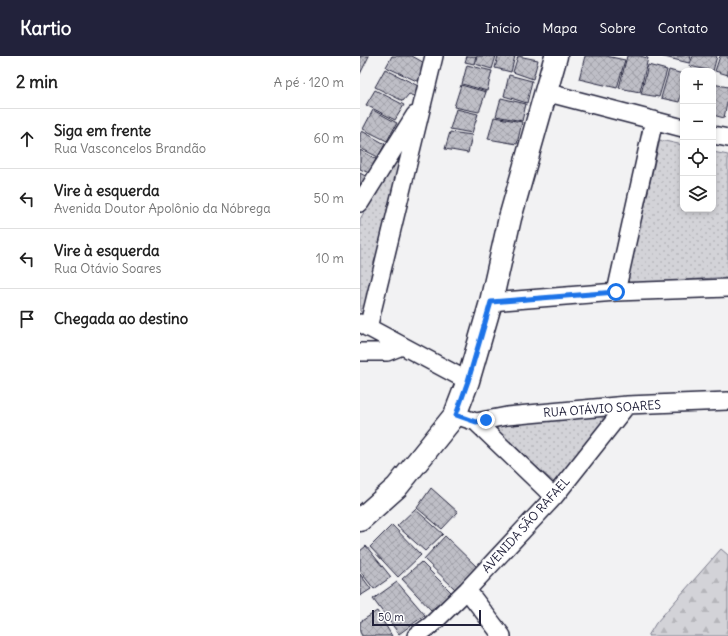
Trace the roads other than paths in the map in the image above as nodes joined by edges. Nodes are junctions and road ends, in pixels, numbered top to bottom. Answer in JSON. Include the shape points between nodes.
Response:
{"nodes":[{"id":1,"x":434,"y":56,"type":"edge"},
{"id":2,"x":556,"y":56,"type":"edge"},
{"id":3,"x":545,"y":92,"type":"junction"},
{"id":4,"x":423,"y":102,"type":"junction"},
{"id":5,"x":654,"y":120,"type":"junction"},
{"id":6,"x":680,"y":127,"type":"edge"},
{"id":7,"x":716,"y":136,"type":"edge"},
{"id":8,"x":728,"y":138,"type":"edge"},
{"id":9,"x":360,"y":203,"type":"edge"},
{"id":10,"x":728,"y":288,"type":"edge"},
{"id":11,"x":616,"y":292,"type":"junction"},
{"id":12,"x":491,"y":302,"type":"junction"},
{"id":13,"x":364,"y":325,"type":"edge"},
{"id":14,"x":402,"y":346,"type":"junction"},
{"id":15,"x":360,"y":352,"type":"edge"},
{"id":16,"x":468,"y":381,"type":"junction"},
{"id":17,"x":728,"y":401,"type":"edge"},
{"id":18,"x":628,"y":406,"type":"junction"},
{"id":19,"x":456,"y":415,"type":"junction"},
{"id":20,"x":476,"y":422,"type":"junction"},
{"id":21,"x":554,"y":497,"type":"junction"},
{"id":22,"x":360,"y":520,"type":"edge"},
{"id":23,"x":466,"y":590,"type":"junction"},
{"id":24,"x":416,"y":636,"type":"edge"},
{"id":25,"x":502,"y":636,"type":"edge"}],
"edges":[{"from":1,"to":4,"type":"street"},
{"from":2,"to":3,"type":"main road"},
{"from":3,"to":5,"type":"street"},
{"from":3,"to":12,"type":"main road","via":[[510,218]]},
{"from":4,"to":9,"type":"street"},
{"from":4,"to":13,"type":"street"},
{"from":5,"to":6,"type":"street"},
{"from":5,"to":11,"type":"street"},
{"from":7,"to":8,"type":"street"},
{"from":10,"to":11,"type":"street"},
{"from":11,"to":12,"type":"street"},
{"from":12,"to":16,"type":"main road"},
{"from":13,"to":14,"type":"street"},
{"from":14,"to":15,"type":"street","via":[[387,352]]},
{"from":14,"to":16,"type":"street"},
{"from":16,"to":19,"type":"main road"},
{"from":17,"to":18,"type":"street","name":"RUA OTÁVIO SOARES"},
{"from":18,"to":20,"type":"street","name":"RUA OTÁVIO SOARES","via":[[507,416]]},
{"from":18,"to":21,"type":"street","name":"AVENIDA SÃO RAFAEL"},
{"from":19,"to":20,"type":"street"},
{"from":19,"to":22,"type":"main road","via":[[397,487]]},
{"from":20,"to":21,"type":"street"},
{"from":21,"to":23,"type":"street","name":"AVENIDA SÃO RAFAEL"},
{"from":23,"to":24,"type":"street","name":"AVENIDA SÃO RAFAEL","via":[[431,625]]},
{"from":23,"to":25,"type":"street"}]}
